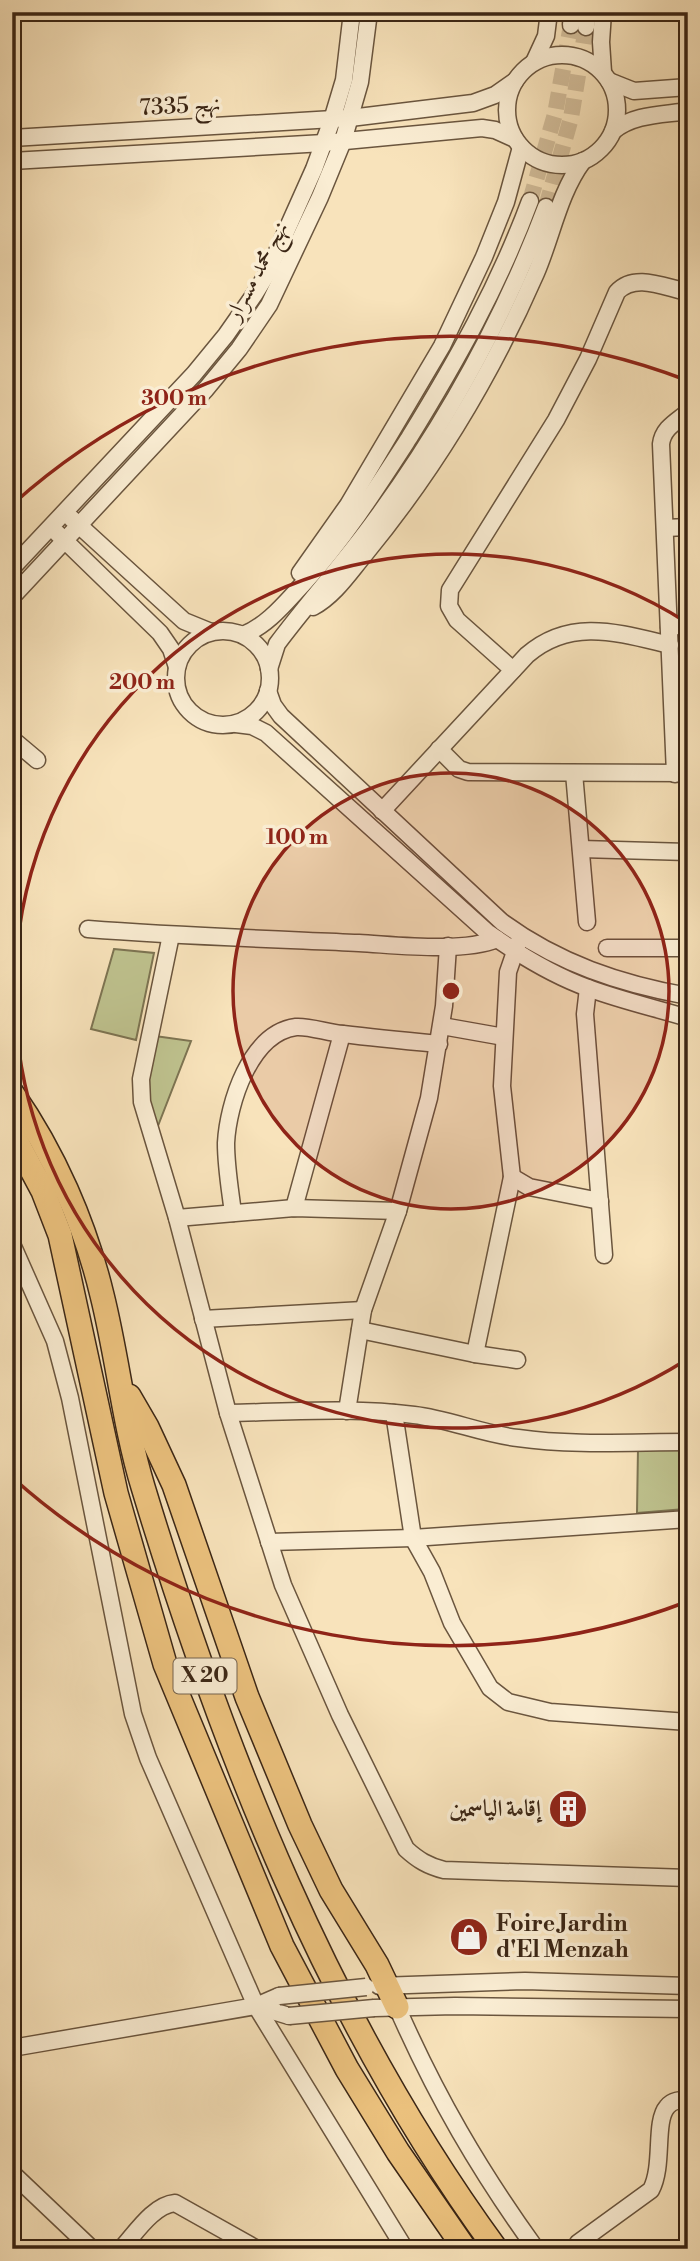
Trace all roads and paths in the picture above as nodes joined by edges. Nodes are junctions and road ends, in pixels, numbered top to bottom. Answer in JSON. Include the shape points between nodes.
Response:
{"nodes":[{"id":1,"x":352,"y":12,"type":"edge"},
{"id":2,"x":369,"y":12,"type":"edge"},
{"id":3,"x":550,"y":12,"type":"edge"},
{"id":4,"x":603,"y":12,"type":"edge"},
{"id":5,"x":534,"y":62,"type":"junction"},
{"id":6,"x":606,"y":76,"type":"junction"},
{"id":7,"x":514,"y":80,"type":"junction"},
{"id":8,"x":688,"y":87,"type":"edge"},
{"id":9,"x":688,"y":111,"type":"edge"},
{"id":10,"x":350,"y":118,"type":"junction"},
{"id":11,"x":332,"y":120,"type":"junction"},
{"id":12,"x":613,"y":131,"type":"junction"},
{"id":13,"x":12,"y":138,"type":"edge"},
{"id":14,"x":343,"y":141,"type":"junction"},
{"id":15,"x":324,"y":143,"type":"junction"},
{"id":16,"x":518,"y":143,"type":"junction"},
{"id":17,"x":12,"y":161,"type":"edge"},
{"id":18,"x":583,"y":161,"type":"junction"},
{"id":19,"x":530,"y":201,"type":"tunnel mouth"},
{"id":20,"x":546,"y":207,"type":"tunnel mouth"},
{"id":21,"x":274,"y":278,"type":"junction"},
{"id":22,"x":688,"y":292,"type":"edge"},
{"id":23,"x":688,"y":412,"type":"edge"},
{"id":24,"x":65,"y":512,"type":"junction"},
{"id":25,"x":79,"y":525,"type":"junction"},
{"id":26,"x":50,"y":527,"type":"junction"},
{"id":27,"x":688,"y":527,"type":"edge"},
{"id":28,"x":665,"y":528,"type":"junction"},
{"id":29,"x":64,"y":540,"type":"junction"},
{"id":30,"x":12,"y":568,"type":"edge"},
{"id":31,"x":12,"y":597,"type":"edge"},
{"id":32,"x":288,"y":601,"type":"junction"},
{"id":33,"x":301,"y":612,"type":"junction"},
{"id":34,"x":688,"y":625,"type":"edge"},
{"id":35,"x":669,"y":627,"type":"junction"},
{"id":36,"x":211,"y":632,"type":"junction"},
{"id":37,"x":243,"y":635,"type":"junction"},
{"id":38,"x":670,"y":645,"type":"junction"},
{"id":39,"x":177,"y":667,"type":"junction"},
{"id":40,"x":269,"y":668,"type":"junction"},
{"id":41,"x":513,"y":670,"type":"junction"},
{"id":42,"x":268,"y":691,"type":"junction"},
{"id":43,"x":236,"y":724,"type":"junction"},
{"id":44,"x":12,"y":739,"type":"edge"},
{"id":45,"x":439,"y":749,"type":"junction"},
{"id":46,"x":37,"y":760,"type":"dead end"},
{"id":47,"x":574,"y":773,"type":"junction"},
{"id":48,"x":682,"y":773,"type":"edge"},
{"id":49,"x":382,"y":811,"type":"junction"},
{"id":50,"x":581,"y":849,"type":"junction"},
{"id":51,"x":688,"y":852,"type":"edge"},
{"id":52,"x":587,"y":922,"type":"dead end"},
{"id":53,"x":88,"y":929,"type":"dead end"},
{"id":54,"x":171,"y":935,"type":"junction"},
{"id":55,"x":497,"y":939,"type":"junction"},
{"id":56,"x":518,"y":944,"type":"junction"},
{"id":57,"x":448,"y":946,"type":"junction"},
{"id":58,"x":607,"y":948,"type":"dead end"},
{"id":59,"x":688,"y":948,"type":"edge"},
{"id":60,"x":588,"y":988,"type":"junction"},
{"id":61,"x":688,"y":996,"type":"edge"},
{"id":62,"x":688,"y":1018,"type":"edge"},
{"id":63,"x":442,"y":1026,"type":"junction"},
{"id":64,"x":342,"y":1034,"type":"junction"},
{"id":65,"x":504,"y":1037,"type":"junction"},
{"id":66,"x":439,"y":1044,"type":"junction"},
{"id":67,"x":12,"y":1093,"type":"edge"},
{"id":68,"x":12,"y":1133,"type":"edge"},
{"id":69,"x":512,"y":1177,"type":"junction"},
{"id":70,"x":600,"y":1201,"type":"junction"},
{"id":71,"x":294,"y":1209,"type":"junction"},
{"id":72,"x":398,"y":1211,"type":"junction"},
{"id":73,"x":233,"y":1213,"type":"junction"},
{"id":74,"x":177,"y":1218,"type":"junction"},
{"id":75,"x":12,"y":1244,"type":"edge"},
{"id":76,"x":604,"y":1255,"type":"dead end"},
{"id":77,"x":363,"y":1310,"type":"junction"},
{"id":78,"x":203,"y":1319,"type":"junction"},
{"id":79,"x":360,"y":1330,"type":"junction"},
{"id":80,"x":475,"y":1354,"type":"junction"},
{"id":81,"x":517,"y":1360,"type":"dead end"},
{"id":82,"x":117,"y":1376,"type":"junction"},
{"id":83,"x":348,"y":1411,"type":"junction"},
{"id":84,"x":228,"y":1413,"type":"junction"},
{"id":85,"x":394,"y":1413,"type":"junction"},
{"id":86,"x":688,"y":1442,"type":"edge"},
{"id":87,"x":688,"y":1520,"type":"edge"},
{"id":88,"x":413,"y":1538,"type":"junction"},
{"id":89,"x":269,"y":1542,"type":"junction"},
{"id":90,"x":688,"y":1722,"type":"edge"},
{"id":91,"x":688,"y":1878,"type":"edge"},
{"id":92,"x":377,"y":1986,"type":"junction"},
{"id":93,"x":688,"y":1986,"type":"edge"},
{"id":94,"x":256,"y":2006,"type":"junction"},
{"id":95,"x":385,"y":2007,"type":"junction"},
{"id":96,"x":688,"y":2009,"type":"edge"},
{"id":97,"x":12,"y":2048,"type":"edge"},
{"id":98,"x":688,"y":2100,"type":"edge"},
{"id":99,"x":12,"y":2173,"type":"edge"},
{"id":100,"x":495,"y":2245,"type":"edge"},
{"id":101,"x":92,"y":2249,"type":"edge"},
{"id":102,"x":121,"y":2249,"type":"edge"},
{"id":103,"x":257,"y":2249,"type":"edge"},
{"id":104,"x":405,"y":2249,"type":"edge"},
{"id":105,"x":465,"y":2249,"type":"edge"},
{"id":106,"x":536,"y":2249,"type":"edge"},
{"id":107,"x":574,"y":2249,"type":"edge"}],
"edges":[{"from":1,"to":11,"type":"street","name":"نهج محمد مسرار","via":[[344,80]]},
{"from":2,"to":10,"type":"street","name":"نهج محمد مسرار"},
{"from":3,"to":5,"type":"street","via":[[546,36]]},
{"from":4,"to":6,"type":"street"},
{"from":5,"to":6,"type":"street","via":[[551,55],[570,55],[588,61]]},
{"from":5,"to":7,"type":"street"},
{"from":6,"to":8,"type":"street","via":[[634,91]]},
{"from":6,"to":12,"type":"street","via":[[617,111]]},
{"from":7,"to":10,"type":"street","name":"نهج 7335","via":[[473,103]]},
{"from":7,"to":16,"type":"street","via":[[506,110]]},
{"from":9,"to":12,"type":"street","via":[[640,117]]},
{"from":10,"to":11,"type":"street","name":"نهج 7335"},
{"from":10,"to":14,"type":"street","name":"نهج محمد مسرار"},
{"from":11,"to":13,"type":"street","name":"نهج 7335"},
{"from":11,"to":15,"type":"street","name":"نهج محمد مسرار"},
{"from":12,"to":18,"type":"street","via":[[598,152]]},
{"from":14,"to":15,"type":"street","name":"نهج 7335"},
{"from":14,"to":16,"type":"street","name":"نهج 7335","via":[[482,128]]},
{"from":14,"to":21,"type":"street","name":"نهج محمد مسرار"},
{"from":15,"to":17,"type":"street","name":"نهج 7335"},
{"from":15,"to":21,"type":"street","name":"نهج محمد مسرار"},
{"from":16,"to":18,"type":"street","via":[[545,162]]},
{"from":16,"to":32,"type":"street","via":[[495,230],[454,323],[348,505],[301,572]]},
{"from":18,"to":33,"type":"street","via":[[568,184],[514,321],[436,459],[335,591]]},
{"from":19,"to":32,"type":"street","via":[[499,280],[460,354],[361,510]]},
{"from":20,"to":33,"type":"street","via":[[504,308],[445,414],[376,518]]},
{"from":21,"to":24,"type":"street","name":"نهج محمد مسرار","via":[[211,355]]},
{"from":21,"to":25,"type":"street","name":"نهج محمد مسرار","via":[[254,327],[223,369]]},
{"from":22,"to":41,"type":"street","via":[[636,281],[617,292],[561,410],[450,590],[452,613]]},
{"from":23,"to":28,"type":"street","via":[[662,435]]},
{"from":24,"to":25,"type":"street"},
{"from":24,"to":26,"type":"street","name":"نهج محمد مسرار"},
{"from":25,"to":29,"type":"street","name":"نهج محمد مسرار"},
{"from":25,"to":36,"type":"street","via":[[184,621]]},
{"from":26,"to":29,"type":"street"},
{"from":26,"to":30,"type":"street","name":"نهج محمد مسرار"},
{"from":27,"to":28,"type":"street"},
{"from":28,"to":35,"type":"street"},
{"from":29,"to":31,"type":"street","name":"نهج محمد مسرار"},
{"from":29,"to":39,"type":"street","via":[[160,633]]},
{"from":32,"to":37,"type":"street","via":[[267,622]]},
{"from":33,"to":40,"type":"street","via":[[277,644]]},
{"from":34,"to":35,"type":"street"},
{"from":35,"to":38,"type":"street"},
{"from":36,"to":37,"type":"street"},
{"from":36,"to":39,"type":"street","via":[[193,641]]},
{"from":37,"to":40,"type":"street","via":[[260,649]]},
{"from":38,"to":41,"type":"street","via":[[608,631],[566,634],[538,645]]},
{"from":38,"to":48,"type":"street"},
{"from":39,"to":43,"type":"street","via":[[177,689],[186,709],[204,722]]},
{"from":40,"to":42,"type":"street"},
{"from":41,"to":45,"type":"street"},
{"from":42,"to":43,"type":"street","via":[[260,708]]},
{"from":42,"to":49,"type":"street","via":[[281,716]]},
{"from":43,"to":55,"type":"street","via":[[266,733]]},
{"from":44,"to":46,"type":"street"},
{"from":45,"to":47,"type":"street","via":[[464,771]]},
{"from":45,"to":49,"type":"street"},
{"from":47,"to":48,"type":"street"},
{"from":47,"to":50,"type":"street"},
{"from":49,"to":56,"type":"street","via":[[502,922]]},
{"from":50,"to":51,"type":"street"},
{"from":50,"to":52,"type":"street"},
{"from":53,"to":54,"type":"street"},
{"from":54,"to":57,"type":"street"},
{"from":54,"to":74,"type":"street","via":[[140,1091]]},
{"from":55,"to":56,"type":"street"},
{"from":55,"to":57,"type":"street","via":[[481,945]]},
{"from":56,"to":60,"type":"street","via":[[550,971]]},
{"from":56,"to":61,"type":"street","via":[[584,969]]},
{"from":56,"to":65,"type":"street","via":[[508,972]]},
{"from":57,"to":63,"type":"street"},
{"from":58,"to":59,"type":"street"},
{"from":60,"to":62,"type":"street"},
{"from":60,"to":70,"type":"street","via":[[585,1014]]},
{"from":63,"to":65,"type":"street"},
{"from":63,"to":66,"type":"street"},
{"from":64,"to":66,"type":"street"},
{"from":64,"to":71,"type":"street"},
{"from":64,"to":73,"type":"street","via":[[297,1027],[273,1035],[257,1051],[239,1085],[226,1141]]},
{"from":65,"to":69,"type":"street","via":[[502,1086]]},
{"from":66,"to":72,"type":"street"},
{"from":67,"to":82,"type":"highway","number":"X 20","via":[[43,1142],[82,1230],[102,1295]]},
{"from":68,"to":105,"type":"highway","number":"X 20","via":[[60,1235],[116,1493],[170,1677],[282,1946],[355,2081]]},
{"from":69,"to":70,"type":"street","via":[[528,1187]]},
{"from":69,"to":80,"type":"street"},
{"from":70,"to":76,"type":"street"},
{"from":71,"to":72,"type":"street"},
{"from":71,"to":73,"type":"street"},
{"from":72,"to":77,"type":"street"},
{"from":73,"to":74,"type":"street"},
{"from":74,"to":78,"type":"street"},
{"from":75,"to":94,"type":"street","via":[[55,1340],[70,1398],[133,1714]]},
{"from":77,"to":78,"type":"street"},
{"from":77,"to":79,"type":"street"},
{"from":78,"to":84,"type":"street"},
{"from":79,"to":80,"type":"street"},
{"from":79,"to":83,"type":"street"},
{"from":80,"to":81,"type":"street"},
{"from":82,"to":92,"type":"highway","via":[[174,1485],[247,1698],[331,1890],[377,1965]]},
{"from":82,"to":100,"type":"highway","number":"X 20","via":[[142,1484],[191,1635],[235,1756],[310,1933],[414,2129]]},
{"from":83,"to":84,"type":"street"},
{"from":83,"to":85,"type":"street"},
{"from":84,"to":89,"type":"street"},
{"from":85,"to":86,"type":"street","via":[[517,1438]]},
{"from":85,"to":88,"type":"street"},
{"from":87,"to":88,"type":"street"},
{"from":88,"to":89,"type":"street"},
{"from":88,"to":90,"type":"street","via":[[469,1656],[490,1688],[508,1702],[550,1712]]},
{"from":89,"to":91,"type":"street","via":[[340,1715],[406,1849],[417,1859],[444,1871]]},
{"from":92,"to":93,"type":"street","via":[[525,1981]]},
{"from":92,"to":94,"type":"street","bridge":true,"via":[[279,1996]]},
{"from":92,"to":95,"type":"highway"},
{"from":94,"to":95,"type":"street","bridge":true,"via":[[289,2016]]},
{"from":94,"to":97,"type":"street"},
{"from":94,"to":104,"type":"street"},
{"from":95,"to":96,"type":"street"},
{"from":95,"to":106,"type":"street","via":[[450,2119]]},
{"from":98,"to":107,"type":"street","via":[[670,2104],[661,2118],[658,2171],[651,2190]]},
{"from":99,"to":101,"type":"street"},
{"from":102,"to":103,"type":"street","via":[[158,2210],[175,2203]]}]}
